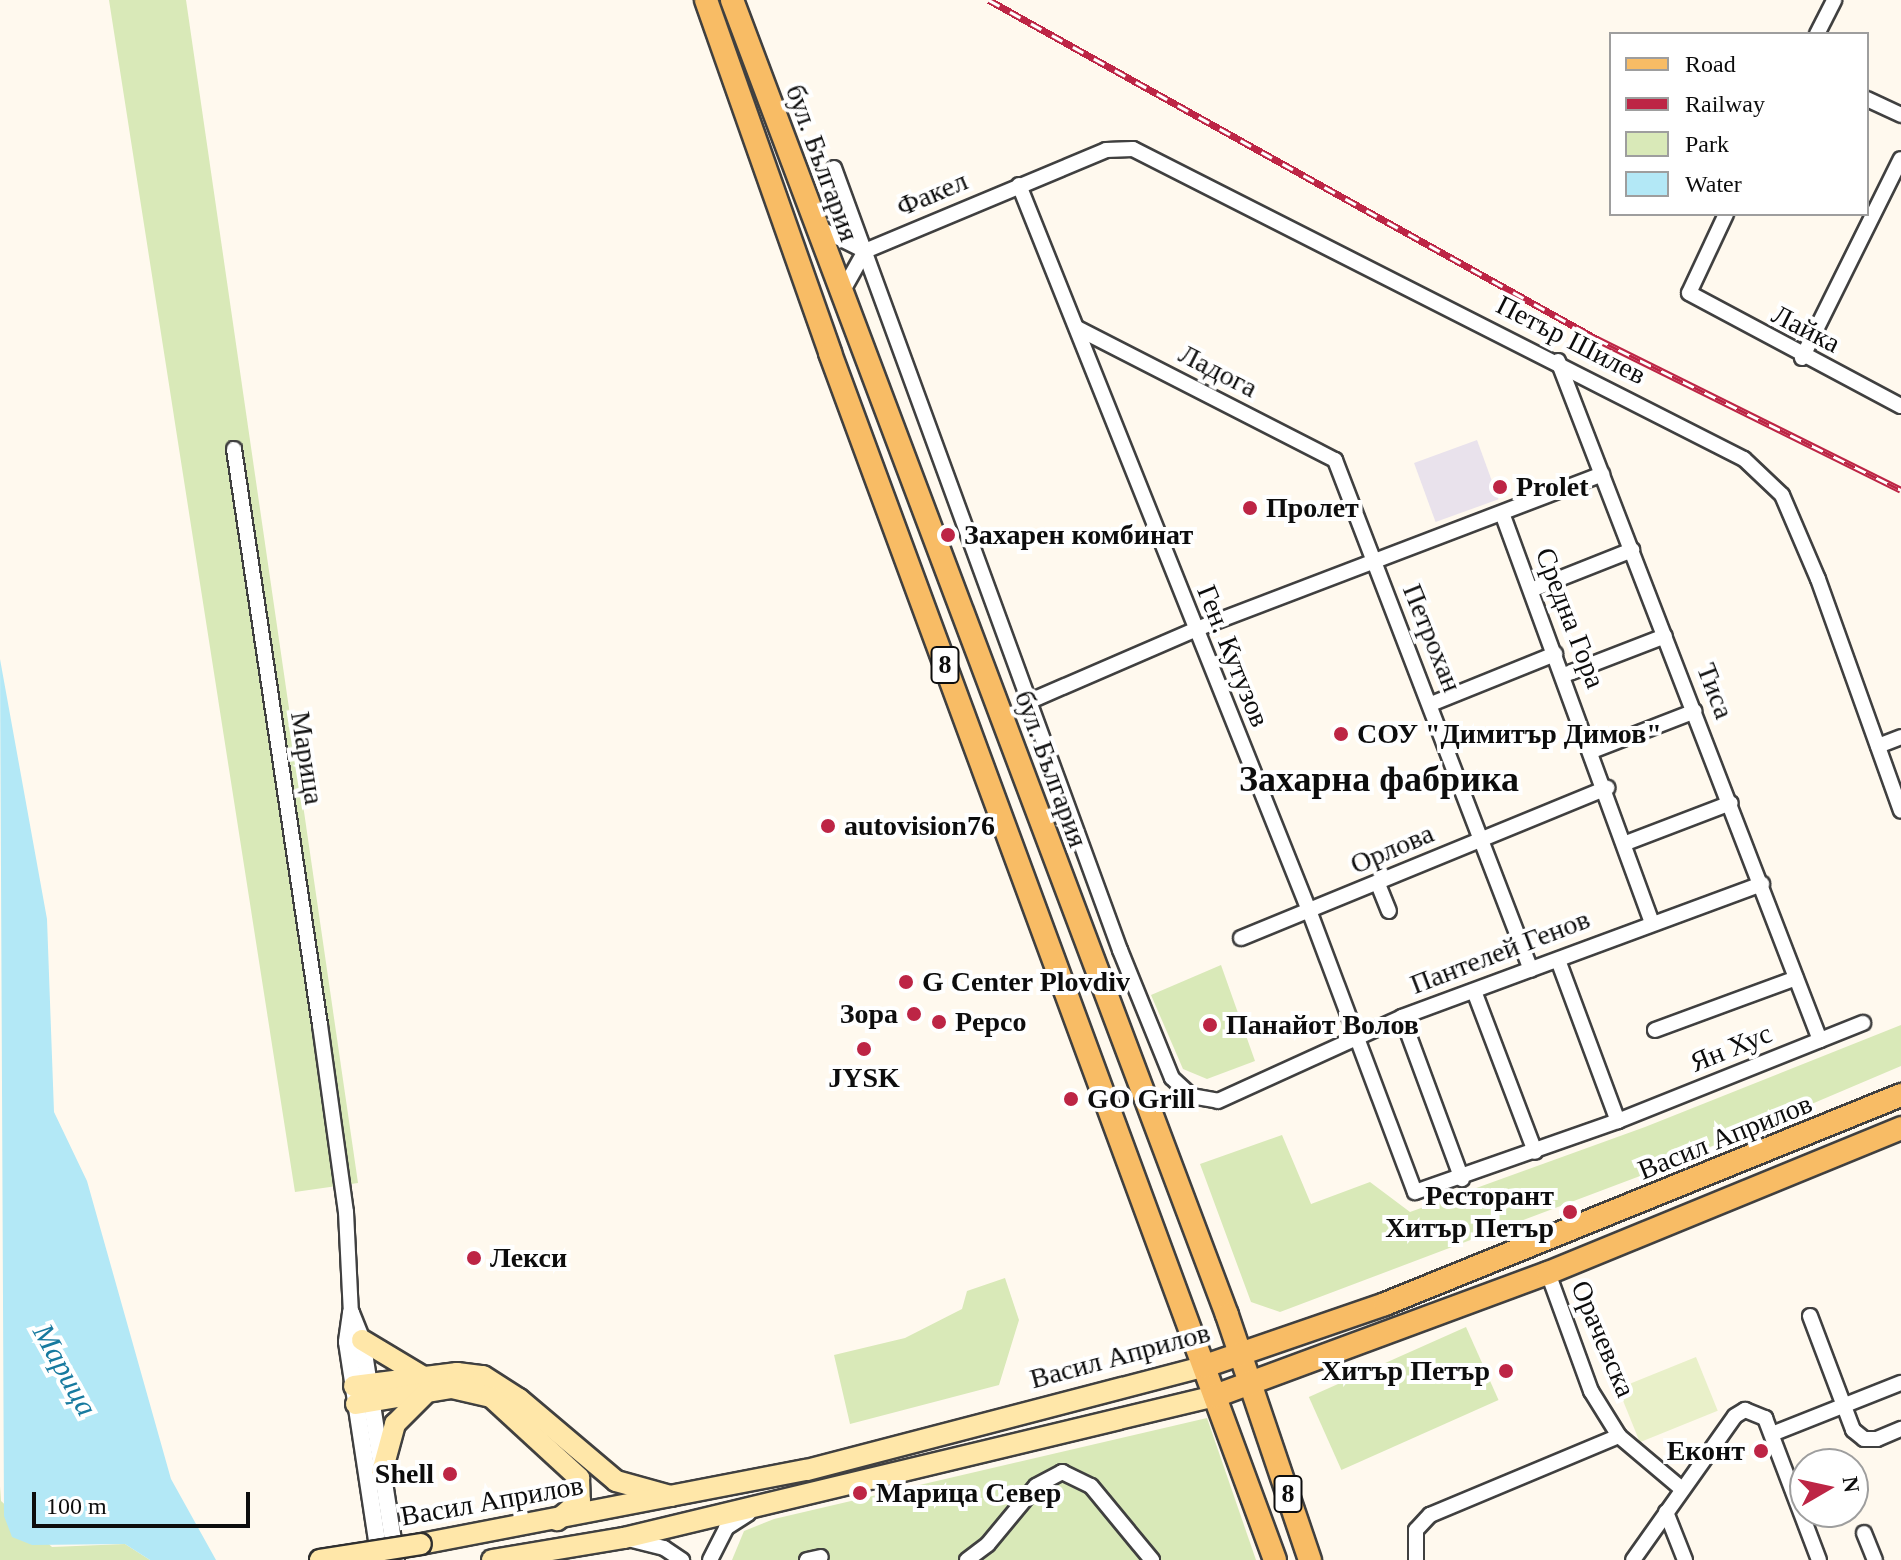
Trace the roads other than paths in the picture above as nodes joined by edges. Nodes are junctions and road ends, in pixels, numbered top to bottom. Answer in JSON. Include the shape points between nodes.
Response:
{"nodes":[{"id":1,"x":706,"y":0,"type":"edge"},
{"id":2,"x":732,"y":0,"type":"edge"},
{"id":3,"x":1834,"y":0,"type":"edge"},
{"id":4,"x":1818,"y":32,"type":"edge"},
{"id":5,"x":1869,"y":100,"type":"edge"},
{"id":6,"x":1901,"y":115,"type":"edge"},
{"id":7,"x":1901,"y":159,"type":"edge"},
{"id":8,"x":834,"y":168,"type":"dead end"},
{"id":9,"x":1019,"y":185,"type":"junction"},
{"id":10,"x":1725,"y":216,"type":"edge"},
{"id":11,"x":813,"y":225,"type":"junction"},
{"id":12,"x":865,"y":251,"type":"junction"},
{"id":13,"x":840,"y":296,"type":"junction"},
{"id":14,"x":1077,"y":328,"type":"junction"},
{"id":15,"x":1802,"y":358,"type":"junction"},
{"id":16,"x":1558,"y":361,"type":"junction"},
{"id":17,"x":1901,"y":406,"type":"edge"},
{"id":18,"x":234,"y":449,"type":"dead end"},
{"id":19,"x":1335,"y":460,"type":"joint"},
{"id":20,"x":1602,"y":474,"type":"junction"},
{"id":21,"x":1502,"y":513,"type":"junction"},
{"id":22,"x":1632,"y":550,"type":"junction"},
{"id":23,"x":1373,"y":559,"type":"junction"},
{"id":24,"x":1531,"y":590,"type":"junction"},
{"id":25,"x":1194,"y":630,"type":"junction"},
{"id":26,"x":1665,"y":636,"type":"junction"},
{"id":27,"x":1555,"y":654,"type":"junction"},
{"id":28,"x":1564,"y":675,"type":"junction"},
{"id":29,"x":987,"y":684,"type":"junction"},
{"id":30,"x":957,"y":695,"type":"junction"},
{"id":31,"x":1028,"y":702,"type":"junction"},
{"id":32,"x":1431,"y":704,"type":"junction"},
{"id":33,"x":1695,"y":711,"type":"junction"},
{"id":34,"x":1901,"y":737,"type":"edge"},
{"id":35,"x":1878,"y":746,"type":"junction"},
{"id":36,"x":1592,"y":751,"type":"junction"},
{"id":37,"x":1607,"y":788,"type":"junction"},
{"id":38,"x":1731,"y":803,"type":"junction"},
{"id":39,"x":1901,"y":811,"type":"edge"},
{"id":40,"x":1483,"y":839,"type":"junction"},
{"id":41,"x":1626,"y":843,"type":"junction"},
{"id":42,"x":1378,"y":884,"type":"junction"},
{"id":43,"x":1762,"y":884,"type":"junction"},
{"id":44,"x":1389,"y":911,"type":"dead end"},
{"id":45,"x":1310,"y":913,"type":"junction"},
{"id":46,"x":1652,"y":922,"type":"junction"},
{"id":47,"x":1241,"y":938,"type":"dead end"},
{"id":48,"x":1558,"y":960,"type":"junction"},
{"id":49,"x":1531,"y":970,"type":"junction"},
{"id":50,"x":1796,"y":978,"type":"junction"},
{"id":51,"x":1474,"y":991,"type":"junction"},
{"id":52,"x":1402,"y":1017,"type":"junction"},
{"id":53,"x":1863,"y":1023,"type":"dead end"},
{"id":54,"x":1655,"y":1030,"type":"dead end"},
{"id":55,"x":1355,"y":1040,"type":"junction"},
{"id":56,"x":1820,"y":1040,"type":"junction"},
{"id":57,"x":1901,"y":1095,"type":"edge"},
{"id":58,"x":1218,"y":1101,"type":"joint"},
{"id":59,"x":1618,"y":1121,"type":"junction"},
{"id":60,"x":1901,"y":1128,"type":"edge"},
{"id":61,"x":1901,"y":1142,"type":"edge"},
{"id":62,"x":1535,"y":1152,"type":"junction"},
{"id":63,"x":1840,"y":1156,"type":"junction"},
{"id":64,"x":1462,"y":1179,"type":"junction"},
{"id":65,"x":1415,"y":1192,"type":"joint"},
{"id":66,"x":1548,"y":1273,"type":"junction"},
{"id":67,"x":351,"y":1313,"type":"junction"},
{"id":68,"x":1810,"y":1316,"type":"dead end"},
{"id":69,"x":362,"y":1340,"type":"junction"},
{"id":70,"x":1240,"y":1354,"type":"junction"},
{"id":71,"x":1205,"y":1366,"type":"junction"},
{"id":72,"x":1901,"y":1383,"type":"edge"},
{"id":73,"x":425,"y":1384,"type":"junction"},
{"id":74,"x":1251,"y":1384,"type":"junction"},
{"id":75,"x":362,"y":1394,"type":"junction"},
{"id":76,"x":1215,"y":1396,"type":"junction"},
{"id":77,"x":1841,"y":1405,"type":"junction"},
{"id":78,"x":1901,"y":1429,"type":"edge"},
{"id":79,"x":1772,"y":1434,"type":"junction"},
{"id":80,"x":1619,"y":1436,"type":"junction"},
{"id":81,"x":382,"y":1472,"type":"junction"},
{"id":82,"x":1682,"y":1489,"type":"junction"},
{"id":83,"x":679,"y":1498,"type":"junction"},
{"id":84,"x":759,"y":1507,"type":"junction"},
{"id":85,"x":1666,"y":1512,"type":"junction"},
{"id":86,"x":554,"y":1522,"type":"junction"},
{"id":87,"x":1864,"y":1533,"type":"dead end"},
{"id":88,"x":624,"y":1538,"type":"junction"},
{"id":89,"x":320,"y":1560,"type":"edge"},
{"id":90,"x":380,"y":1560,"type":"edge"},
{"id":91,"x":396,"y":1560,"type":"edge"},
{"id":92,"x":492,"y":1560,"type":"edge"},
{"id":93,"x":682,"y":1560,"type":"edge"},
{"id":94,"x":710,"y":1560,"type":"edge"},
{"id":95,"x":967,"y":1560,"type":"edge"},
{"id":96,"x":1152,"y":1560,"type":"edge"},
{"id":97,"x":1275,"y":1560,"type":"edge"},
{"id":98,"x":1310,"y":1560,"type":"edge"},
{"id":99,"x":1416,"y":1560,"type":"edge"},
{"id":100,"x":1633,"y":1560,"type":"edge"},
{"id":101,"x":1685,"y":1560,"type":"edge"},
{"id":102,"x":1819,"y":1560,"type":"edge"},
{"id":103,"x":1875,"y":1560,"type":"edge"}],
"edges":[{"from":1,"to":30,"type":"main road","name":"бул. България","number":"8"},
{"from":2,"to":11,"type":"main road","name":"бул. България","number":"8"},
{"from":3,"to":4,"type":"street"},
{"from":5,"to":6,"type":"street"},
{"from":7,"to":15,"type":"street"},
{"from":8,"to":12,"type":"street","name":"бул. България"},
{"from":9,"to":12,"type":"street","name":"Факел"},
{"from":9,"to":14,"type":"street","name":"Ген. Кутузов"},
{"from":9,"to":16,"type":"street","name":"Петър Шилев","via":[[1106,150],[1133,149]]},
{"from":10,"to":15,"type":"street","name":"Лайка","via":[[1689,293]]},
{"from":11,"to":12,"type":"street"},
{"from":11,"to":13,"type":"main road","name":"бул. България","number":"8"},
{"from":12,"to":13,"type":"street"},
{"from":12,"to":31,"type":"street","name":"бул. България"},
{"from":13,"to":29,"type":"main road","name":"бул. България","number":"8"},
{"from":14,"to":19,"type":"street","name":"Ладога"},
{"from":14,"to":25,"type":"street","name":"Ген. Кутузов"},
{"from":15,"to":17,"type":"street","name":"Лайка"},
{"from":16,"to":20,"type":"street","name":"Тиса"},
{"from":16,"to":35,"type":"street","name":"Петър Шилев","via":[[1765,474],[1782,495],[1818,579]]},
{"from":18,"to":67,"type":"street","name":"Марица","via":[[346,1212]]},
{"from":19,"to":23,"type":"street","name":"Петрохан"},
{"from":20,"to":21,"type":"street"},
{"from":20,"to":22,"type":"street","name":"Тиса"},
{"from":21,"to":23,"type":"street"},
{"from":21,"to":24,"type":"street","name":"Средна Гора"},
{"from":22,"to":24,"type":"street"},
{"from":22,"to":26,"type":"street","name":"Тиса"},
{"from":23,"to":25,"type":"street"},
{"from":23,"to":32,"type":"street","name":"Петрохан"},
{"from":24,"to":27,"type":"street","name":"Средна Гора"},
{"from":25,"to":31,"type":"street"},
{"from":25,"to":45,"type":"street","name":"Ген. Кутузов"},
{"from":26,"to":28,"type":"street"},
{"from":26,"to":33,"type":"street","name":"Тиса"},
{"from":27,"to":28,"type":"street","name":"Средна Гора"},
{"from":27,"to":32,"type":"street"},
{"from":28,"to":36,"type":"street","name":"Средна Гора"},
{"from":29,"to":30,"type":"main road"},
{"from":29,"to":70,"type":"main road","name":"бул. България","number":"8"},
{"from":30,"to":71,"type":"main road","name":"бул. България","number":"8"},
{"from":31,"to":58,"type":"street","name":"бул. България","via":[[1172,1078],[1191,1096]]},
{"from":32,"to":40,"type":"street","name":"Петрохан"},
{"from":33,"to":36,"type":"street"},
{"from":33,"to":38,"type":"street","name":"Тиса"},
{"from":34,"to":35,"type":"street"},
{"from":35,"to":39,"type":"street","name":"Петър Шилев"},
{"from":36,"to":37,"type":"street","name":"Средна Гора"},
{"from":37,"to":40,"type":"street","name":"Орлова"},
{"from":37,"to":41,"type":"street","name":"Средна Гора"},
{"from":38,"to":41,"type":"street"},
{"from":38,"to":43,"type":"street","name":"Тиса"},
{"from":40,"to":42,"type":"street","name":"Орлова"},
{"from":40,"to":49,"type":"street","name":"Петрохан"},
{"from":41,"to":46,"type":"street","name":"Средна Гора"},
{"from":42,"to":44,"type":"street"},
{"from":42,"to":45,"type":"street","name":"Орлова"},
{"from":43,"to":46,"type":"street","name":"Пантелей Генов"},
{"from":43,"to":50,"type":"street","name":"Тиса"},
{"from":45,"to":47,"type":"street","name":"Орлова"},
{"from":45,"to":55,"type":"street","name":"Ген. Кутузов"},
{"from":46,"to":48,"type":"street","name":"Пантелей Генов"},
{"from":48,"to":49,"type":"street","name":"Пантелей Генов"},
{"from":48,"to":59,"type":"street"},
{"from":49,"to":51,"type":"street","name":"Пантелей Генов"},
{"from":50,"to":54,"type":"street"},
{"from":50,"to":56,"type":"street","name":"Тиса"},
{"from":51,"to":52,"type":"street","name":"Пантелей Генов"},
{"from":51,"to":62,"type":"street"},
{"from":52,"to":55,"type":"street","name":"Пантелей Генов"},
{"from":52,"to":64,"type":"street"},
{"from":53,"to":56,"type":"street","name":"Ян Хус"},
{"from":55,"to":58,"type":"street","name":"Пантелей Генов"},
{"from":55,"to":65,"type":"street","name":"Ген. Кутузов"},
{"from":56,"to":59,"type":"street","name":"Ян Хус"},
{"from":57,"to":70,"type":"main road","name":"Васил Априлов","via":[[1498,1259]]},
{"from":59,"to":62,"type":"street","name":"Ян Хус"},
{"from":60,"to":63,"type":"main road","name":"Васил Априлов"},
{"from":61,"to":63,"type":"main road"},
{"from":62,"to":64,"type":"street","name":"Ян Хус"},
{"from":63,"to":66,"type":"main road","name":"Васил Априлов"},
{"from":64,"to":65,"type":"street","name":"Ян Хус"},
{"from":66,"to":74,"type":"main road","name":"Васил Априлов"},
{"from":66,"to":80,"type":"street","name":"Орачевска","via":[[1591,1391]]},
{"from":67,"to":69,"type":"street","name":"Марица"},
{"from":67,"to":75,"type":"street","name":"Марица","via":[[347,1342]]},
{"from":68,"to":77,"type":"street"},
{"from":69,"to":73,"type":"main road"},
{"from":69,"to":75,"type":"street","name":"Марица"},
{"from":70,"to":71,"type":"main road","name":"Васил Априлов"},
{"from":70,"to":74,"type":"main road","name":"бул. България","number":"8"},
{"from":71,"to":76,"type":"main road","name":"бул. България","number":"8"},
{"from":71,"to":83,"type":"main road","name":"Васил Априлов","via":[[823,1466]]},
{"from":72,"to":77,"type":"street"},
{"from":73,"to":75,"type":"main road"},
{"from":73,"to":81,"type":"main road","via":[[395,1424]]},
{"from":73,"to":83,"type":"main road","via":[[471,1374],[496,1382],[609,1477],[631,1488]]},
{"from":73,"to":86,"type":"main road","via":[[483,1393],[577,1474],[580,1501]]},
{"from":74,"to":76,"type":"main road","name":"Васил Априлов"},
{"from":74,"to":98,"type":"main road","name":"бул. България","number":"8"},
{"from":75,"to":81,"type":"street","name":"Марица"},
{"from":75,"to":90,"type":"street","name":"Марица"},
{"from":76,"to":84,"type":"main road","name":"Васил Априлов"},
{"from":76,"to":97,"type":"main road","name":"бул. България","number":"8"},
{"from":77,"to":78,"type":"street","via":[[1853,1430],[1864,1439]]},
{"from":77,"to":79,"type":"street"},
{"from":79,"to":82,"type":"street","via":[[1756,1410],[1735,1416]]},
{"from":79,"to":102,"type":"street"},
{"from":80,"to":82,"type":"street","name":"Орачевска"},
{"from":80,"to":99,"type":"street","via":[[1430,1515],[1416,1530]]},
{"from":81,"to":91,"type":"street","name":"Марица"},
{"from":82,"to":85,"type":"street"},
{"from":83,"to":86,"type":"main road","name":"Васил Априлов"},
{"from":84,"to":88,"type":"main road","name":"Васил Априлов"},
{"from":84,"to":94,"type":"street","via":[[726,1528]]},
{"from":85,"to":100,"type":"street"},
{"from":85,"to":101,"type":"street"},
{"from":86,"to":89,"type":"main road","name":"Васил Априлов","bridge":true},
{"from":87,"to":103,"type":"street"},
{"from":88,"to":92,"type":"main road","name":"Васил Априлов"},
{"from":88,"to":93,"type":"street","via":[[655,1544]]},
{"from":95,"to":96,"type":"street","via":[[988,1544],[1036,1486],[1062,1472],[1091,1486]]}]}
